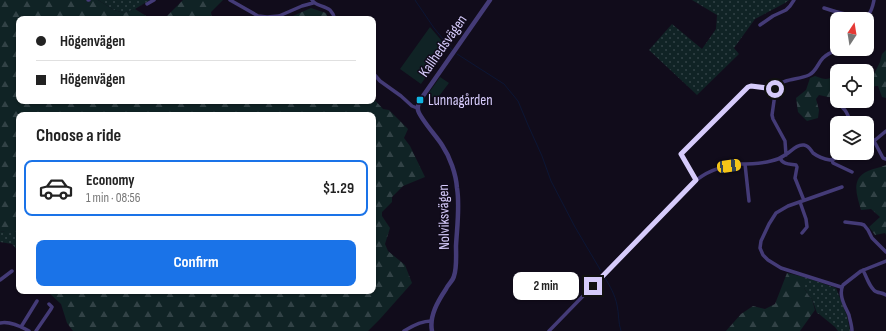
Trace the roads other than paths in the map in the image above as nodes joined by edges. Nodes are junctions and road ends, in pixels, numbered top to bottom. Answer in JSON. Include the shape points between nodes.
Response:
{"nodes":[{"id":1,"x":154,"y":0,"type":"edge"},
{"id":2,"x":230,"y":0,"type":"edge"},
{"id":3,"x":490,"y":0,"type":"edge"},
{"id":4,"x":794,"y":0,"type":"edge"},
{"id":5,"x":874,"y":0,"type":"edge"},
{"id":6,"x":312,"y":1,"type":"edge"},
{"id":7,"x":147,"y":4,"type":"dead end"},
{"id":8,"x":824,"y":8,"type":"dead end"},
{"id":9,"x":258,"y":16,"type":"edge"},
{"id":10,"x":279,"y":16,"type":"edge"},
{"id":11,"x":334,"y":16,"type":"edge"},
{"id":12,"x":760,"y":25,"type":"dead end"},
{"id":13,"x":830,"y":53,"type":"edge"},
{"id":14,"x":376,"y":76,"type":"edge"},
{"id":15,"x":775,"y":89,"type":"junction"},
{"id":16,"x":417,"y":108,"type":"junction"},
{"id":17,"x":886,"y":131,"type":"edge"},
{"id":18,"x":874,"y":141,"type":"joint"},
{"id":19,"x":786,"y":156,"type":"junction"},
{"id":20,"x":780,"y":158,"type":"junction"},
{"id":21,"x":886,"y":159,"type":"edge"},
{"id":22,"x":830,"y":160,"type":"edge"},
{"id":23,"x":832,"y":160,"type":"edge"},
{"id":24,"x":745,"y":164,"type":"junction"},
{"id":25,"x":852,"y":172,"type":"dead end"},
{"id":26,"x":696,"y":180,"type":"junction"},
{"id":27,"x":842,"y":187,"type":"dead end"},
{"id":28,"x":803,"y":198,"type":"dead end"},
{"id":29,"x":749,"y":201,"type":"dead end"},
{"id":30,"x":800,"y":202,"type":"junction"},
{"id":31,"x":845,"y":222,"type":"dead end"},
{"id":32,"x":802,"y":233,"type":"dead end"},
{"id":33,"x":886,"y":252,"type":"edge"},
{"id":34,"x":886,"y":261,"type":"edge"},
{"id":35,"x":863,"y":270,"type":"junction"},
{"id":36,"x":12,"y":271,"type":"dead end"},
{"id":37,"x":0,"y":280,"type":"edge"},
{"id":38,"x":842,"y":287,"type":"junction"},
{"id":39,"x":886,"y":295,"type":"edge"},
{"id":40,"x":37,"y":301,"type":"dead end"},
{"id":41,"x":49,"y":304,"type":"dead end"},
{"id":42,"x":431,"y":321,"type":"junction"},
{"id":43,"x":0,"y":323,"type":"edge"},
{"id":44,"x":21,"y":327,"type":"junction"},
{"id":45,"x":29,"y":331,"type":"edge"},
{"id":46,"x":36,"y":331,"type":"edge"},
{"id":47,"x":404,"y":331,"type":"edge"},
{"id":48,"x":432,"y":331,"type":"edge"},
{"id":49,"x":549,"y":331,"type":"edge"},
{"id":50,"x":852,"y":331,"type":"edge"}],
"edges":[{"from":1,"to":7,"type":"street"},
{"from":2,"to":9,"type":"street"},
{"from":3,"to":16,"type":"street","name":"Kallhedsvägen"},
{"from":4,"to":12,"type":"street","via":[[786,10]]},
{"from":5,"to":8,"type":"street","via":[[866,16]]},
{"from":6,"to":10,"type":"street"},
{"from":6,"to":11,"type":"street","via":[[329,10]]},
{"from":13,"to":15,"type":"street","via":[[809,75],[778,84]]},
{"from":14,"to":16,"type":"street"},
{"from":15,"to":19,"type":"street","via":[[772,114],[785,141]]},
{"from":15,"to":26,"type":"street","via":[[748,87],[681,154]]},
{"from":16,"to":42,"type":"street","name":"Nolviksvägen","via":[[447,153],[458,189],[455,275],[437,305]]},
{"from":17,"to":18,"type":"street"},
{"from":18,"to":21,"type":"street"},
{"from":19,"to":20,"type":"street"},
{"from":19,"to":22,"type":"street","via":[[796,147],[805,145],[813,153]]},
{"from":20,"to":24,"type":"street","via":[[770,162]]},
{"from":20,"to":28,"type":"street","via":[[786,164],[797,167],[795,178]]},
{"from":23,"to":25,"type":"street","via":[[833,163]]},
{"from":24,"to":26,"type":"street","via":[[715,170]]},
{"from":24,"to":29,"type":"street"},
{"from":26,"to":49,"type":"street"},
{"from":27,"to":30,"type":"street"},
{"from":30,"to":32,"type":"street","via":[[807,223]]},
{"from":30,"to":38,"type":"street","via":[[776,213],[760,244],[761,251],[768,260],[786,270]]},
{"from":31,"to":33,"type":"street","via":[[864,225],[872,238]]},
{"from":34,"to":35,"type":"street"},
{"from":35,"to":38,"type":"street"},
{"from":35,"to":39,"type":"street","via":[[872,290]]},
{"from":36,"to":37,"type":"street"},
{"from":38,"to":50,"type":"street","via":[[841,294]]},
{"from":40,"to":44,"type":"street"},
{"from":41,"to":46,"type":"street","via":[[52,309]]},
{"from":42,"to":47,"type":"street"},
{"from":42,"to":48,"type":"street","name":"Nolviksvägen"},
{"from":43,"to":44,"type":"street","via":[[6,322]]},
{"from":44,"to":45,"type":"street"}]}
